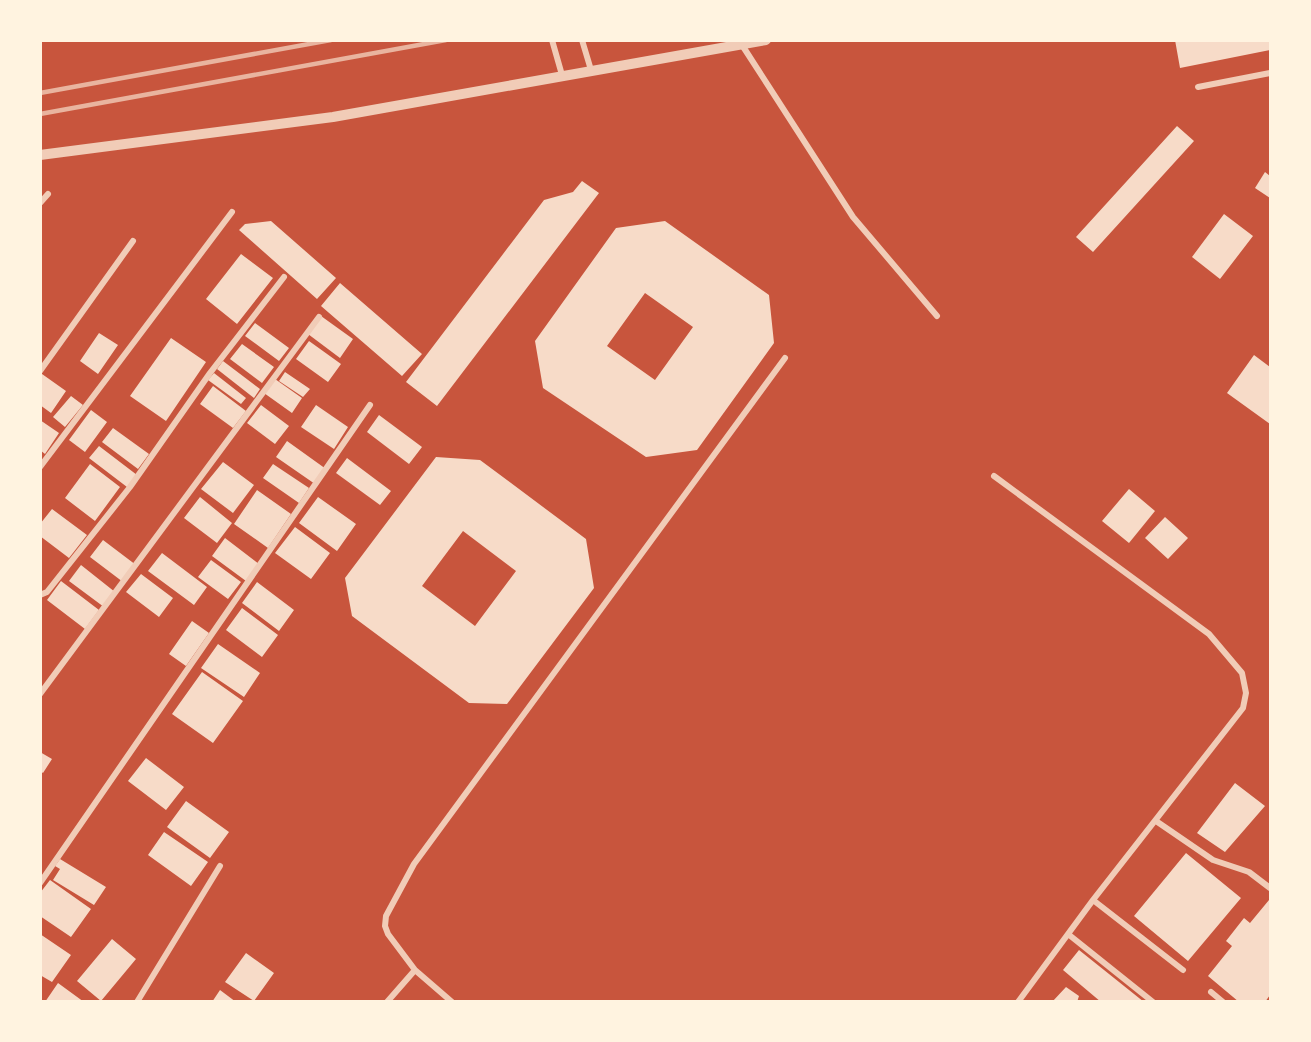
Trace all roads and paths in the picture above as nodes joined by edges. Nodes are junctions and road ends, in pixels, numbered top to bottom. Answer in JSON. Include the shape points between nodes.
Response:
{"nodes":[{"id":1,"x":552,"y":40,"type":"edge"},
{"id":2,"x":582,"y":40,"type":"edge"},
{"id":3,"x":766,"y":40,"type":"edge"},
{"id":4,"x":742,"y":45,"type":"junction"},
{"id":5,"x":591,"y":70,"type":"junction"},
{"id":6,"x":1270,"y":73,"type":"edge"},
{"id":7,"x":562,"y":75,"type":"junction"},
{"id":8,"x":1198,"y":87,"type":"dead end"},
{"id":9,"x":40,"y":155,"type":"edge"},
{"id":10,"x":48,"y":194,"type":"dead end"},
{"id":11,"x":40,"y":203,"type":"edge"},
{"id":12,"x":232,"y":212,"type":"dead end"},
{"id":13,"x":133,"y":241,"type":"dead end"},
{"id":14,"x":284,"y":277,"type":"dead end"},
{"id":15,"x":937,"y":316,"type":"dead end"},
{"id":16,"x":319,"y":317,"type":"dead end"},
{"id":17,"x":785,"y":358,"type":"dead end"},
{"id":18,"x":40,"y":371,"type":"edge"},
{"id":19,"x":370,"y":405,"type":"dead end"},
{"id":20,"x":40,"y":467,"type":"edge"},
{"id":21,"x":994,"y":476,"type":"dead end"},
{"id":22,"x":40,"y":595,"type":"edge"},
{"id":23,"x":40,"y":694,"type":"edge"},
{"id":24,"x":1156,"y":821,"type":"junction"},
{"id":25,"x":220,"y":866,"type":"dead end"},
{"id":26,"x":40,"y":883,"type":"edge"},
{"id":27,"x":1270,"y":888,"type":"edge"},
{"id":28,"x":1093,"y":900,"type":"junction"},
{"id":29,"x":1068,"y":934,"type":"junction"},
{"id":30,"x":415,"y":970,"type":"junction"},
{"id":31,"x":1184,"y":970,"type":"dead end"},
{"id":32,"x":1211,"y":992,"type":"dead end"},
{"id":33,"x":137,"y":1002,"type":"edge"},
{"id":34,"x":387,"y":1002,"type":"edge"},
{"id":35,"x":452,"y":1002,"type":"edge"},
{"id":36,"x":1018,"y":1002,"type":"edge"},
{"id":37,"x":1153,"y":1002,"type":"edge"},
{"id":38,"x":1223,"y":1002,"type":"edge"}],
"edges":[{"from":1,"to":7,"type":"street"},
{"from":2,"to":5,"type":"street"},
{"from":3,"to":4,"type":"street"},
{"from":4,"to":5,"type":"street"},
{"from":4,"to":15,"type":"street","via":[[853,217]]},
{"from":5,"to":7,"type":"street"},
{"from":6,"to":8,"type":"street"},
{"from":7,"to":9,"type":"street","via":[[333,117]]},
{"from":10,"to":11,"type":"street"},
{"from":12,"to":20,"type":"street"},
{"from":13,"to":18,"type":"street"},
{"from":14,"to":22,"type":"street","via":[[130,487],[48,592]]},
{"from":16,"to":23,"type":"street"},
{"from":17,"to":30,"type":"street","via":[[414,864],[386,916],[385,926]]},
{"from":19,"to":26,"type":"street"},
{"from":21,"to":24,"type":"street","via":[[1209,634],[1242,673],[1246,693],[1243,708]]},
{"from":24,"to":27,"type":"street","via":[[1213,860],[1249,872]]},
{"from":24,"to":28,"type":"street"},
{"from":25,"to":33,"type":"street"},
{"from":28,"to":29,"type":"street"},
{"from":28,"to":31,"type":"street"},
{"from":29,"to":36,"type":"street"},
{"from":29,"to":37,"type":"street"},
{"from":30,"to":34,"type":"street"},
{"from":30,"to":35,"type":"street"},
{"from":32,"to":38,"type":"street"}]}
